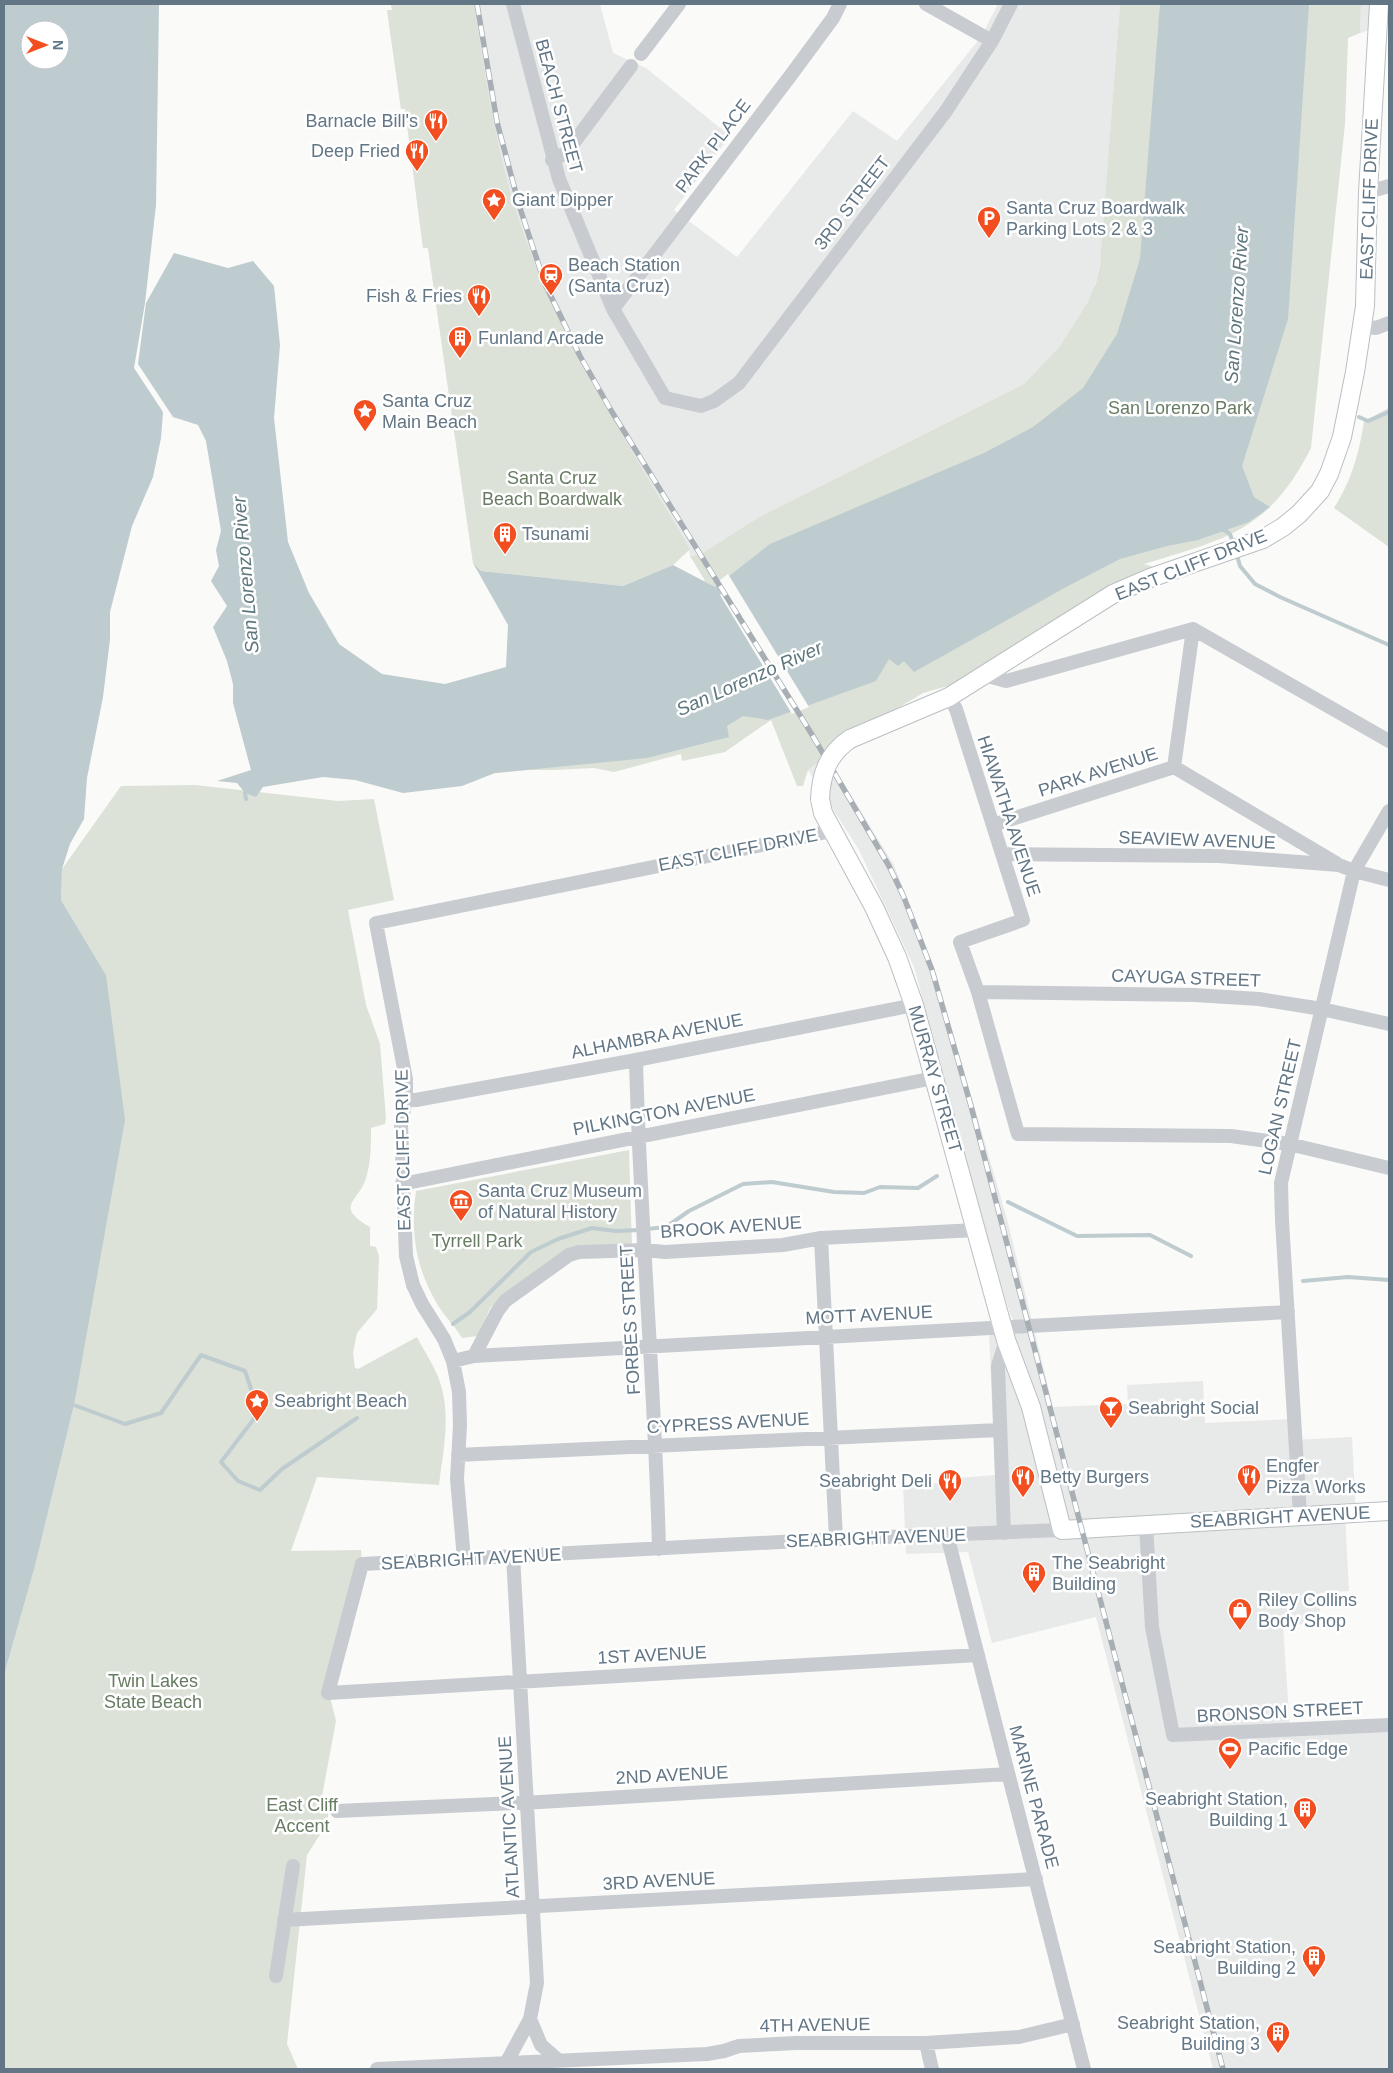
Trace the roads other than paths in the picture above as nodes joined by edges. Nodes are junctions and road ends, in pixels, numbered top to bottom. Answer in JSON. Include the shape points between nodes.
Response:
{"nodes":[{"id":1,"x":513,"y":4,"type":"edge"},
{"id":2,"x":679,"y":4,"type":"edge"},
{"id":3,"x":840,"y":4,"type":"edge"},
{"id":4,"x":926,"y":4,"type":"edge"},
{"id":5,"x":1011,"y":4,"type":"edge"},
{"id":6,"x":1378,"y":4,"type":"edge"},
{"id":7,"x":1382,"y":40,"type":"edge"},
{"id":8,"x":992,"y":41,"type":"junction"},
{"id":9,"x":641,"y":54,"type":"dead end"},
{"id":10,"x":631,"y":66,"type":"dead end"},
{"id":11,"x":552,"y":160,"type":"junction"},
{"id":12,"x":1389,"y":186,"type":"edge"},
{"id":13,"x":1368,"y":192,"type":"junction"},
{"id":14,"x":613,"y":309,"type":"junction"},
{"id":15,"x":1389,"y":323,"type":"edge"},
{"id":16,"x":1362,"y":326,"type":"junction"},
{"id":17,"x":702,"y":406,"type":"joint"},
{"id":18,"x":1193,"y":628,"type":"junction"},
{"id":19,"x":1001,"y":664,"type":"junction"},
{"id":20,"x":984,"y":675,"type":"junction"},
{"id":21,"x":1027,"y":675,"type":"junction"},
{"id":22,"x":949,"y":697,"type":"junction"},
{"id":23,"x":1389,"y":741,"type":"edge"},
{"id":24,"x":1174,"y":768,"type":"junction"},
{"id":25,"x":1389,"y":811,"type":"edge"},
{"id":26,"x":993,"y":825,"type":"junction"},
{"id":27,"x":832,"y":831,"type":"junction"},
{"id":28,"x":1002,"y":854,"type":"junction"},
{"id":29,"x":1339,"y":865,"type":"junction"},
{"id":30,"x":1354,"y":872,"type":"junction"},
{"id":31,"x":1389,"y":880,"type":"edge"},
{"id":32,"x":978,"y":992,"type":"junction"},
{"id":33,"x":914,"y":1004,"type":"junction"},
{"id":34,"x":1322,"y":1009,"type":"junction"},
{"id":35,"x":1389,"y":1024,"type":"edge"},
{"id":36,"x":636,"y":1060,"type":"junction"},
{"id":37,"x":934,"y":1078,"type":"junction"},
{"id":38,"x":406,"y":1100,"type":"junction"},
{"id":39,"x":638,"y":1137,"type":"junction"},
{"id":40,"x":1290,"y":1144,"type":"junction"},
{"id":41,"x":1389,"y":1168,"type":"edge"},
{"id":42,"x":402,"y":1184,"type":"junction"},
{"id":43,"x":976,"y":1230,"type":"junction"},
{"id":44,"x":821,"y":1238,"type":"junction"},
{"id":45,"x":645,"y":1250,"type":"junction"},
{"id":46,"x":1288,"y":1312,"type":"junction"},
{"id":47,"x":1004,"y":1333,"type":"junction"},
{"id":48,"x":825,"y":1336,"type":"junction"},
{"id":49,"x":651,"y":1345,"type":"junction"},
{"id":50,"x":474,"y":1356,"type":"junction"},
{"id":51,"x":453,"y":1361,"type":"junction"},
{"id":52,"x":999,"y":1430,"type":"junction"},
{"id":53,"x":832,"y":1437,"type":"junction"},
{"id":54,"x":656,"y":1445,"type":"junction"},
{"id":55,"x":458,"y":1455,"type":"junction"},
{"id":56,"x":1389,"y":1511,"type":"edge"},
{"id":57,"x":1300,"y":1515,"type":"junction"},
{"id":58,"x":1146,"y":1525,"type":"junction"},
{"id":59,"x":1062,"y":1530,"type":"junction"},
{"id":60,"x":1004,"y":1533,"type":"junction"},
{"id":61,"x":947,"y":1535,"type":"junction"},
{"id":62,"x":836,"y":1539,"type":"junction"},
{"id":63,"x":659,"y":1549,"type":"junction"},
{"id":64,"x":513,"y":1556,"type":"junction"},
{"id":65,"x":464,"y":1559,"type":"junction"},
{"id":66,"x":978,"y":1655,"type":"junction"},
{"id":67,"x":521,"y":1682,"type":"junction"},
{"id":68,"x":328,"y":1693,"type":"joint"},
{"id":69,"x":1389,"y":1725,"type":"edge"},
{"id":70,"x":1008,"y":1774,"type":"junction"},
{"id":71,"x":526,"y":1802,"type":"junction"},
{"id":72,"x":337,"y":1811,"type":"dead end"},
{"id":73,"x":293,"y":1866,"type":"dead end"},
{"id":74,"x":1036,"y":1879,"type":"junction"},
{"id":75,"x":533,"y":1907,"type":"junction"},
{"id":76,"x":284,"y":1920,"type":"junction"},
{"id":77,"x":276,"y":1976,"type":"dead end"},
{"id":78,"x":530,"y":2019,"type":"junction"},
{"id":79,"x":1073,"y":2024,"type":"junction"},
{"id":80,"x":926,"y":2043,"type":"junction"},
{"id":81,"x":558,"y":2060,"type":"junction"},
{"id":82,"x":504,"y":2066,"type":"edge"},
{"id":83,"x":376,"y":2069,"type":"edge"},
{"id":84,"x":932,"y":2069,"type":"edge"},
{"id":85,"x":1084,"y":2069,"type":"edge"}],
"edges":[{"from":1,"to":11,"type":"street","name":"BEACH STREET"},
{"from":2,"to":9,"type":"street"},
{"from":3,"to":14,"type":"street","name":"PARK PLACE","via":[[792,75]]},
{"from":4,"to":8,"type":"street"},
{"from":5,"to":8,"type":"street","name":"3RD STREET"},
{"from":6,"to":7,"type":"main road","name":"EAST CLIFF DRIVE"},
{"from":7,"to":13,"type":"main road","name":"EAST CLIFF DRIVE"},
{"from":8,"to":17,"type":"street","name":"3RD STREET","via":[[942,116],[739,383]]},
{"from":10,"to":11,"type":"street","via":[[566,153]]},
{"from":11,"to":14,"type":"street","name":"BEACH STREET"},
{"from":12,"to":13,"type":"street"},
{"from":13,"to":16,"type":"main road","name":"EAST CLIFF DRIVE","via":[[1367,280]]},
{"from":14,"to":17,"type":"street","name":"BEACH STREET","via":[[664,398]]},
{"from":15,"to":16,"type":"street","via":[[1376,328]]},
{"from":16,"to":19,"type":"main road","name":"EAST CLIFF DRIVE","via":[[1336,456],[1320,491],[1300,514],[1263,539],[1150,578],[1114,594]]},
{"from":18,"to":21,"type":"street"},
{"from":18,"to":23,"type":"street"},
{"from":18,"to":24,"type":"street"},
{"from":19,"to":20,"type":"main road","name":"EAST CLIFF DRIVE"},
{"from":19,"to":21,"type":"street","via":[[1008,673]]},
{"from":20,"to":21,"type":"street","via":[[1006,680]]},
{"from":20,"to":22,"type":"main road","name":"EAST CLIFF DRIVE"},
{"from":22,"to":26,"type":"street","name":"HIAWATHA AVENUE","via":[[956,709]]},
{"from":22,"to":27,"type":"main road","name":"EAST CLIFF DRIVE","bridge":true,"via":[[840,746],[828,762],[821,786],[823,813]]},
{"from":24,"to":26,"type":"street","name":"PARK AVENUE"},
{"from":24,"to":29,"type":"street","name":"PARK AVENUE"},
{"from":25,"to":30,"type":"street","name":"LOGAN STREET"},
{"from":26,"to":28,"type":"street","name":"HIAWATHA AVENUE"},
{"from":27,"to":33,"type":"main road","name":"MURRAY STREET","via":[[874,907]]},
{"from":27,"to":38,"type":"street","name":"EAST CLIFF DRIVE","via":[[376,924],[406,1078]]},
{"from":28,"to":29,"type":"street","name":"SEAVIEW AVENUE","via":[[1219,856]]},
{"from":28,"to":32,"type":"street","name":"HIAWATHA AVENUE","via":[[1023,920],[960,942]]},
{"from":29,"to":30,"type":"street","name":"SEAVIEW AVENUE"},
{"from":30,"to":31,"type":"street","name":"SEAVIEW AVENUE"},
{"from":30,"to":34,"type":"street","name":"LOGAN STREET"},
{"from":32,"to":34,"type":"street","name":"CAYUGA STREET","via":[[1194,995],[1259,999]]},
{"from":32,"to":40,"type":"street","name":"HIAWATHA AVENUE","via":[[1018,1134],[1231,1136]]},
{"from":33,"to":36,"type":"street","name":"ALHAMBRA AVENUE"},
{"from":33,"to":37,"type":"main road","name":"MURRAY STREET"},
{"from":34,"to":35,"type":"street","name":"CAYUGA STREET"},
{"from":34,"to":40,"type":"street","name":"LOGAN STREET"},
{"from":36,"to":38,"type":"street","name":"ALHAMBRA AVENUE"},
{"from":36,"to":39,"type":"street","name":"FORBES STREET"},
{"from":37,"to":39,"type":"street","name":"PILKINGTON AVENUE"},
{"from":37,"to":43,"type":"main road","name":"MURRAY STREET"},
{"from":38,"to":42,"type":"street","name":"EAST CLIFF DRIVE","via":[[401,1125]]},
{"from":39,"to":42,"type":"street","name":"PILKINGTON AVENUE"},
{"from":39,"to":45,"type":"street","name":"FORBES STREET"},
{"from":40,"to":41,"type":"street"},
{"from":40,"to":46,"type":"street","name":"LOGAN STREET","via":[[1281,1182]]},
{"from":42,"to":51,"type":"street","name":"EAST CLIFF DRIVE","via":[[406,1256],[413,1285]]},
{"from":43,"to":44,"type":"street","name":"BROOK AVENUE"},
{"from":43,"to":47,"type":"main road","name":"MURRAY STREET"},
{"from":44,"to":45,"type":"street","name":"BROOK AVENUE","via":[[783,1245],[665,1252]]},
{"from":44,"to":48,"type":"street"},
{"from":45,"to":49,"type":"street","name":"FORBES STREET"},
{"from":45,"to":50,"type":"street","name":"BROOK AVENUE","via":[[569,1255],[505,1301]]},
{"from":46,"to":47,"type":"street","name":"MOTT AVENUE","via":[[1028,1326]]},
{"from":46,"to":57,"type":"street","name":"LOGAN STREET"},
{"from":47,"to":48,"type":"street","name":"MOTT AVENUE"},
{"from":47,"to":52,"type":"street","via":[[998,1366]]},
{"from":47,"to":59,"type":"main road","name":"MURRAY STREET","via":[[1031,1407]]},
{"from":48,"to":49,"type":"street","name":"MOTT AVENUE"},
{"from":48,"to":53,"type":"street"},
{"from":49,"to":50,"type":"street","name":"MOTT AVENUE"},
{"from":49,"to":54,"type":"street","name":"FORBES STREET"},
{"from":50,"to":51,"type":"street","name":"MOTT AVENUE"},
{"from":51,"to":55,"type":"street","name":"EAST CLIFF DRIVE","via":[[459,1392]]},
{"from":52,"to":53,"type":"street","name":"CYPRESS AVENUE"},
{"from":52,"to":60,"type":"street"},
{"from":53,"to":54,"type":"street","name":"CYPRESS AVENUE"},
{"from":53,"to":62,"type":"street"},
{"from":54,"to":55,"type":"street","name":"CYPRESS AVENUE"},
{"from":54,"to":63,"type":"street","name":"FORBES STREET"},
{"from":55,"to":65,"type":"street","name":"EAST CLIFF DRIVE"},
{"from":56,"to":57,"type":"main road","name":"SEABRIGHT AVENUE"},
{"from":57,"to":58,"type":"main road","name":"SEABRIGHT AVENUE"},
{"from":58,"to":59,"type":"main road","name":"SEABRIGHT AVENUE"},
{"from":58,"to":69,"type":"street","name":"BRONSON STREET","via":[[1152,1627],[1173,1736]]},
{"from":59,"to":60,"type":"street","name":"SEABRIGHT AVENUE"},
{"from":60,"to":61,"type":"street","name":"SEABRIGHT AVENUE"},
{"from":61,"to":62,"type":"street","name":"SEABRIGHT AVENUE"},
{"from":61,"to":66,"type":"street","name":"MARINE PARADE"},
{"from":62,"to":63,"type":"street","name":"SEABRIGHT AVENUE"},
{"from":63,"to":64,"type":"street","name":"SEABRIGHT AVENUE"},
{"from":64,"to":65,"type":"street","name":"SEABRIGHT AVENUE"},
{"from":64,"to":67,"type":"street","name":"ATLANTIC AVENUE"},
{"from":65,"to":68,"type":"street","name":"SEABRIGHT AVENUE","via":[[362,1564]]},
{"from":66,"to":67,"type":"street","name":"1ST AVENUE"},
{"from":66,"to":70,"type":"street","name":"MARINE PARADE"},
{"from":67,"to":68,"type":"street","name":"1ST AVENUE"},
{"from":67,"to":71,"type":"street","name":"ATLANTIC AVENUE"},
{"from":70,"to":71,"type":"street","name":"2ND AVENUE"},
{"from":70,"to":74,"type":"street","name":"MARINE PARADE"},
{"from":71,"to":72,"type":"street","name":"2ND AVENUE"},
{"from":71,"to":75,"type":"street","name":"ATLANTIC AVENUE"},
{"from":73,"to":76,"type":"street"},
{"from":74,"to":75,"type":"street","name":"3RD AVENUE"},
{"from":74,"to":79,"type":"street","name":"MARINE PARADE"},
{"from":75,"to":76,"type":"street","name":"3RD AVENUE"},
{"from":75,"to":78,"type":"street","name":"ATLANTIC AVENUE","via":[[537,1983]]},
{"from":76,"to":77,"type":"street"},
{"from":78,"to":81,"type":"street","via":[[541,2045]]},
{"from":78,"to":82,"type":"street","name":"ATLANTIC AVENUE"},
{"from":79,"to":80,"type":"street","name":"4TH AVENUE","via":[[1019,2037]]},
{"from":79,"to":85,"type":"street","name":"MARINE PARADE"},
{"from":80,"to":81,"type":"street","name":"4TH AVENUE","via":[[768,2044],[739,2046],[707,2054]]},
{"from":80,"to":84,"type":"street"},
{"from":81,"to":82,"type":"street","name":"4TH AVENUE"},
{"from":82,"to":83,"type":"street","name":"4TH AVENUE"}]}
